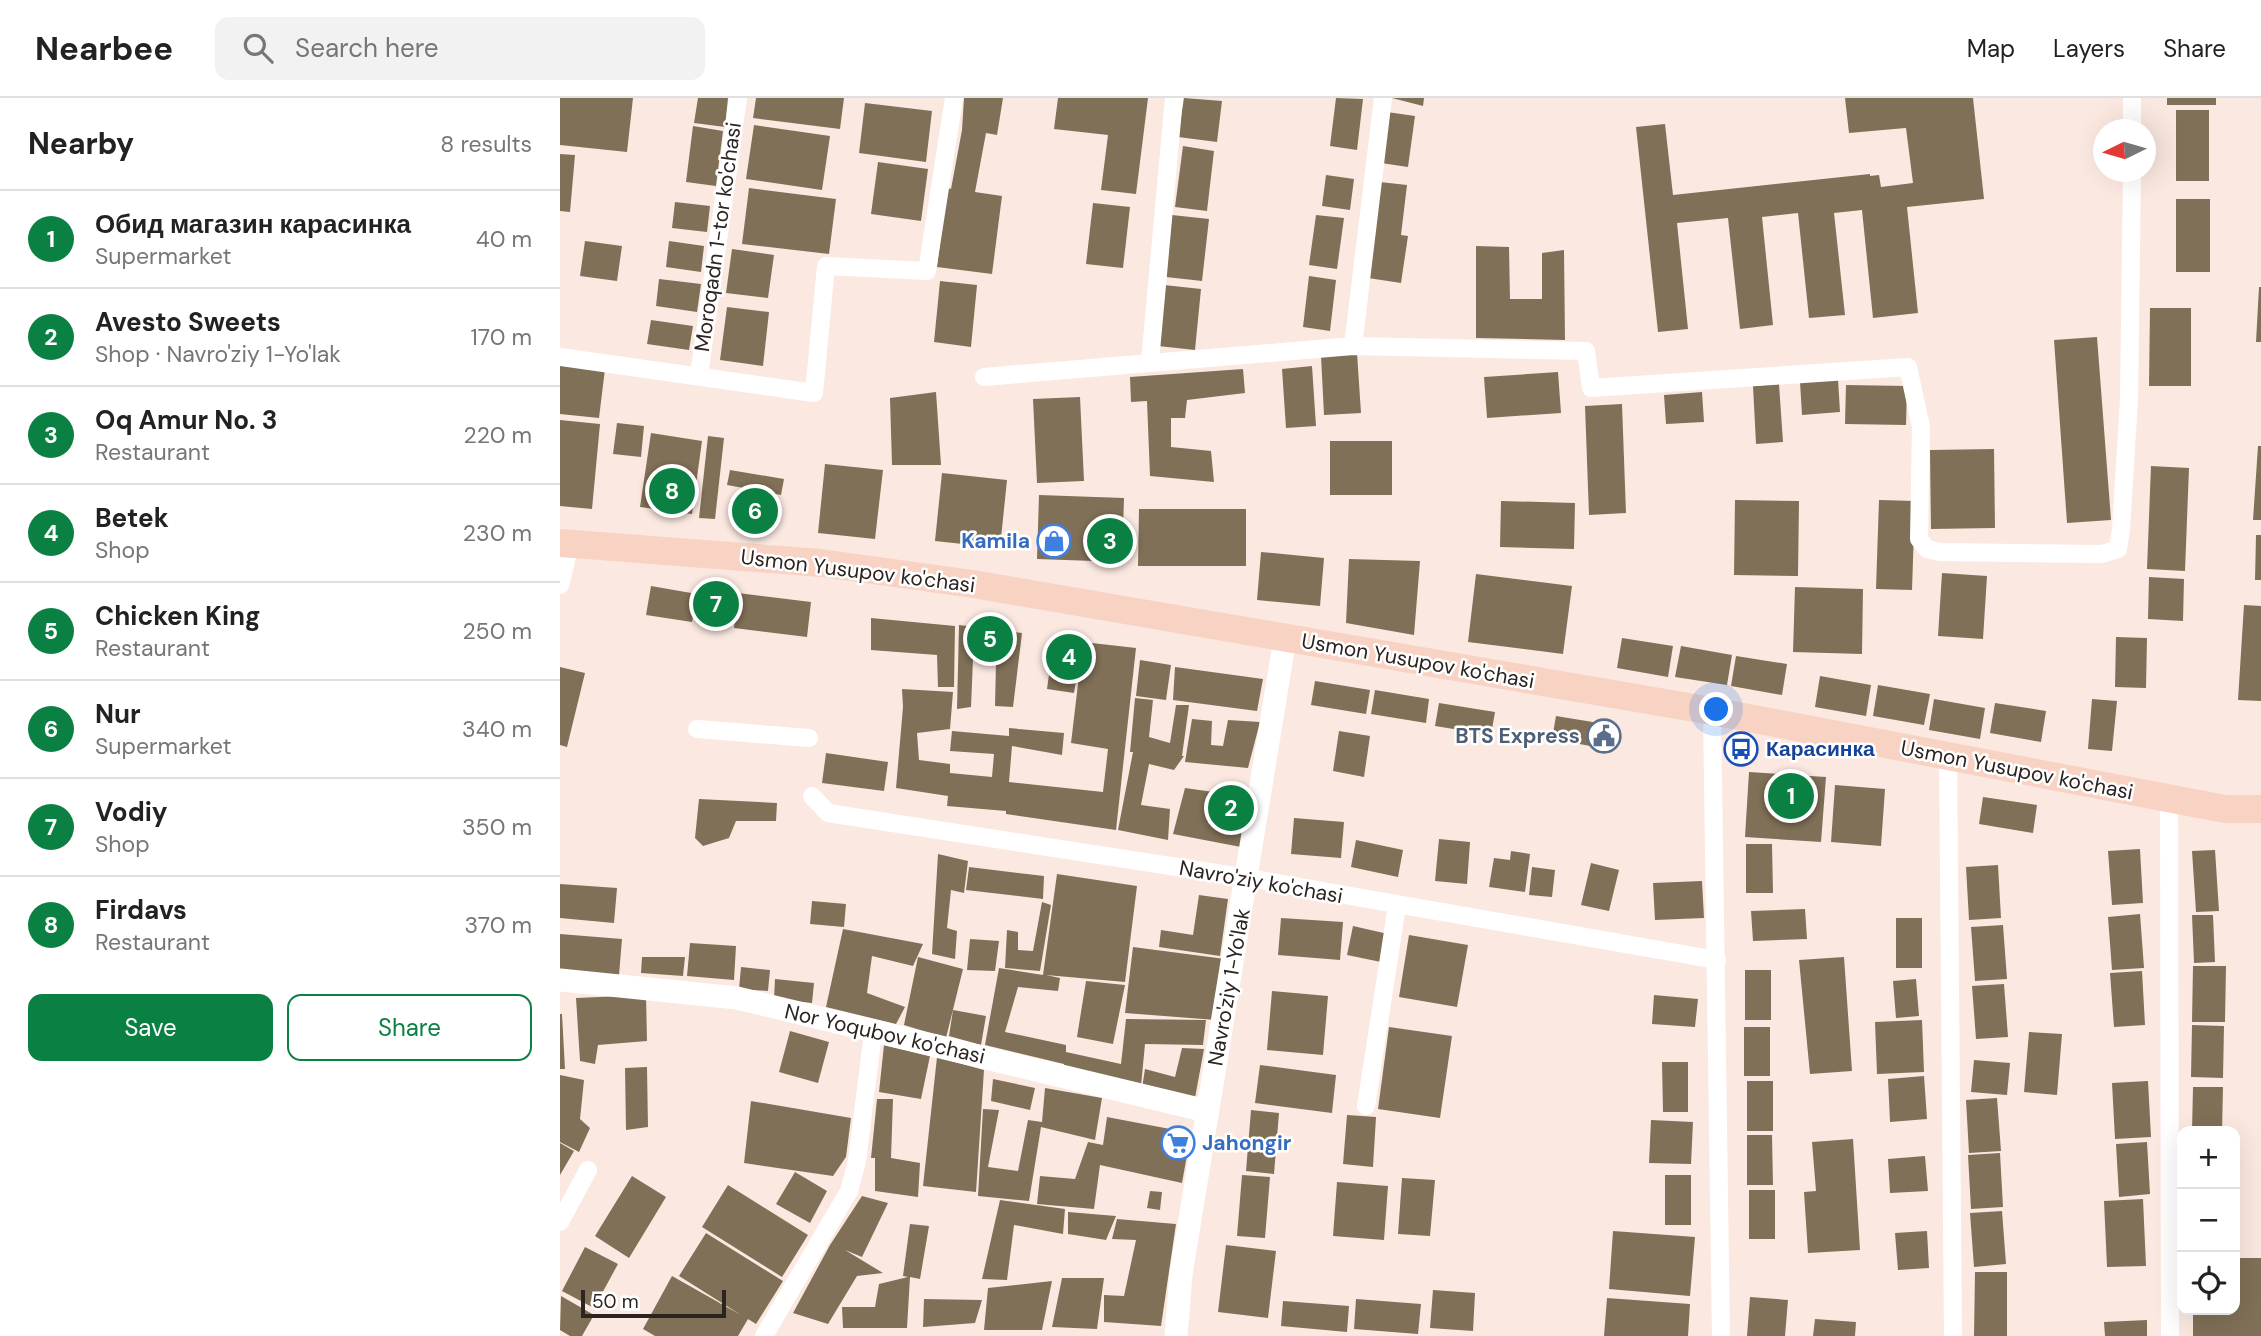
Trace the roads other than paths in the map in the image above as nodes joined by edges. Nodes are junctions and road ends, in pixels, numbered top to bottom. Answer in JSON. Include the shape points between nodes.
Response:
{"nodes":[{"id":1,"x":738,"y":98,"type":"edge"},
{"id":2,"x":954,"y":98,"type":"edge"},
{"id":3,"x":1174,"y":98,"type":"edge"},
{"id":4,"x":1383,"y":98,"type":"edge"},
{"id":5,"x":2132,"y":98,"type":"edge"},
{"id":6,"x":2132,"y":119,"type":"edge"},
{"id":7,"x":2132,"y":182,"type":"edge"},
{"id":8,"x":1353,"y":346,"type":"junction"},
{"id":9,"x":560,"y":357,"type":"edge"},
{"id":10,"x":1150,"y":362,"type":"junction"},
{"id":11,"x":698,"y":375,"type":"junction"},
{"id":12,"x":984,"y":377,"type":"dead end"},
{"id":13,"x":565,"y":543,"type":"edge"},
{"id":14,"x":560,"y":585,"type":"edge"},
{"id":15,"x":1285,"y":638,"type":"junction"},
{"id":16,"x":1712,"y":710,"type":"junction"},
{"id":17,"x":697,"y":729,"type":"dead end"},
{"id":18,"x":809,"y":738,"type":"dead end"},
{"id":19,"x":1948,"y":756,"type":"junction"},
{"id":20,"x":812,"y":796,"type":"dead end"},
{"id":21,"x":2169,"y":799,"type":"junction"},
{"id":22,"x":2261,"y":809,"type":"edge"},
{"id":23,"x":1248,"y":878,"type":"junction"},
{"id":24,"x":1397,"y":906,"type":"junction"},
{"id":25,"x":1717,"y":960,"type":"junction"},
{"id":26,"x":560,"y":980,"type":"edge"},
{"id":27,"x":873,"y":1033,"type":"junction"},
{"id":28,"x":1366,"y":1106,"type":"dead end"},
{"id":29,"x":1207,"y":1111,"type":"junction"},
{"id":30,"x":588,"y":1170,"type":"dead end"},
{"id":31,"x":560,"y":1222,"type":"edge"},
{"id":32,"x":764,"y":1336,"type":"edge"},
{"id":33,"x":1176,"y":1336,"type":"edge"},
{"id":34,"x":1721,"y":1336,"type":"edge"},
{"id":35,"x":1953,"y":1336,"type":"edge"},
{"id":36,"x":2170,"y":1336,"type":"edge"}],
"edges":[{"from":1,"to":11,"type":"street","name":"Morоqadn 1-tor ko'chasi"},
{"from":2,"to":11,"type":"street","via":[[927,271],[826,266],[814,393]]},
{"from":3,"to":10,"type":"street"},
{"from":4,"to":8,"type":"street"},
{"from":5,"to":6,"type":"street"},
{"from":7,"to":8,"type":"street","via":[[2122,530],[2118,549],[2102,554],[1927,549],[1919,539],[1921,427],[1908,367],[1591,388],[1586,351]]},
{"from":8,"to":10,"type":"street"},
{"from":9,"to":11,"type":"street"},
{"from":10,"to":12,"type":"street"},
{"from":13,"to":14,"type":"street"},
{"from":13,"to":15,"type":"main road","name":"Usmon Yusupov ko'chasi","via":[[821,562]]},
{"from":15,"to":16,"type":"main road","name":"Usmon Yusupov ko'chasi"},
{"from":15,"to":23,"type":"street","name":"Navro'ziy 1-Yo'lak"},
{"from":16,"to":19,"type":"main road","name":"Usmon Yusupov ko'chasi"},
{"from":16,"to":25,"type":"street"},
{"from":17,"to":18,"type":"street"},
{"from":19,"to":21,"type":"main road","name":"Usmon Yusupov ko'chasi"},
{"from":19,"to":35,"type":"street"},
{"from":20,"to":23,"type":"street","name":"Navro'ziy ko'chasi","via":[[828,813]]},
{"from":21,"to":22,"type":"main road","name":"Usmon Yusupov ko'chasi","via":[[2225,809]]},
{"from":21,"to":36,"type":"street"},
{"from":23,"to":24,"type":"street","name":"Navro'ziy ko'chasi"},
{"from":23,"to":29,"type":"street","name":"Navro'ziy 1-Yo'lak"},
{"from":24,"to":25,"type":"street","name":"Navro'ziy ko'chasi"},
{"from":24,"to":28,"type":"street"},
{"from":25,"to":34,"type":"street"},
{"from":26,"to":27,"type":"street","name":"Nor Yoqubov ko'chasi","via":[[737,998]]},
{"from":27,"to":29,"type":"street","name":"Nor Yoqubov ko'chasi"},
{"from":27,"to":32,"type":"street","via":[[849,1191]]},
{"from":29,"to":33,"type":"street","name":"Navro'ziy 1-Yo'lak","via":[[1181,1274]]},
{"from":30,"to":31,"type":"street"}]}
